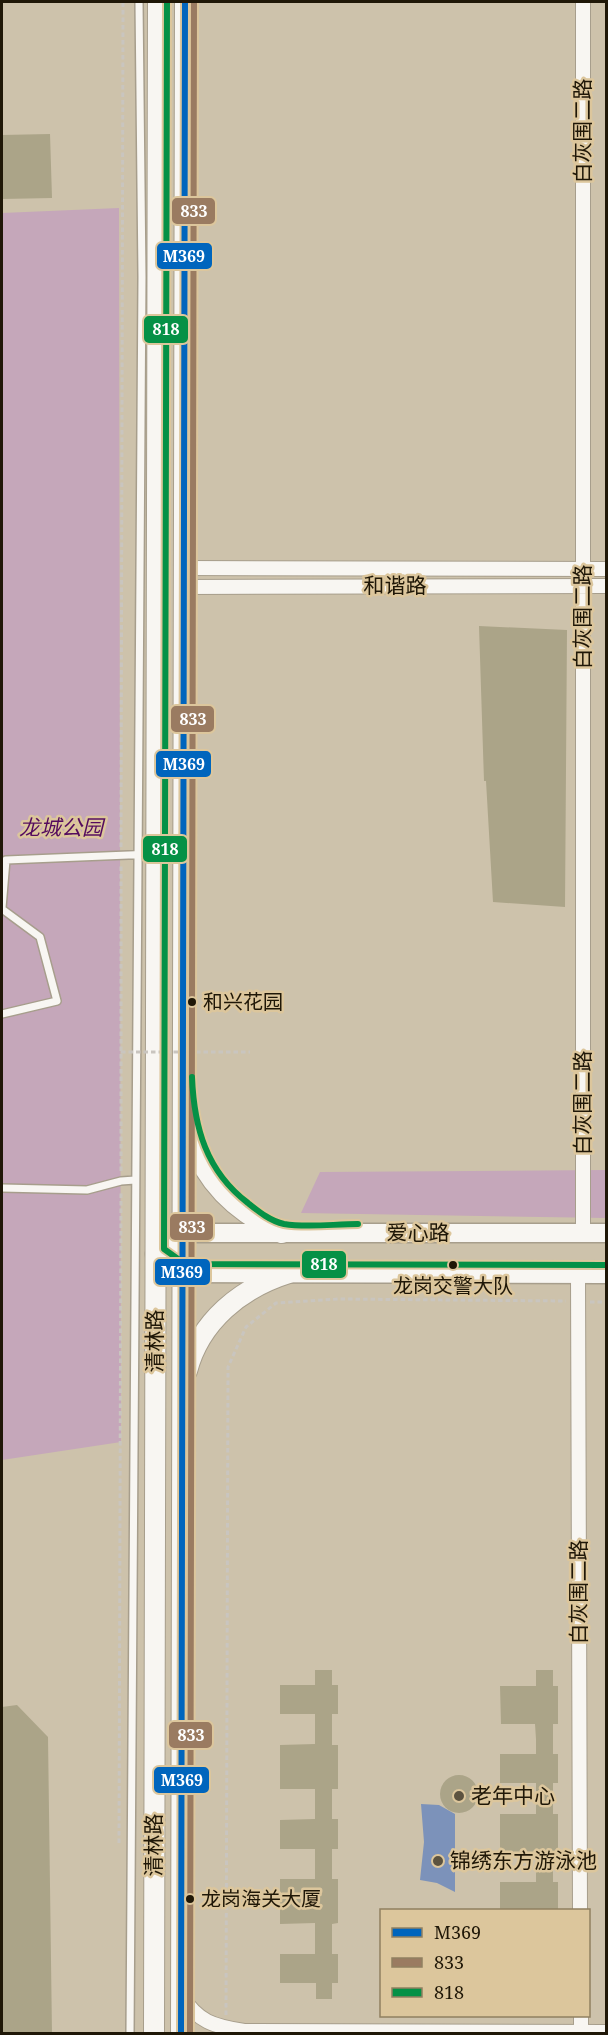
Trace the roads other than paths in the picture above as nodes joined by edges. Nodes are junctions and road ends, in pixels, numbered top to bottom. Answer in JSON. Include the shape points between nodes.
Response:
{"nodes":[{"id":1,"x":139,"y":2,"type":"edge"},
{"id":2,"x":158,"y":2,"type":"edge"},
{"id":3,"x":185,"y":2,"type":"edge"},
{"id":4,"x":193,"y":2,"type":"edge"},
{"id":5,"x":583,"y":2,"type":"edge"},
{"id":6,"x":185,"y":34,"type":"junction"},
{"id":7,"x":583,"y":569,"type":"junction"},
{"id":8,"x":606,"y":569,"type":"edge"},
{"id":9,"x":184,"y":578,"type":"junction"},
{"id":10,"x":583,"y":586,"type":"junction"},
{"id":11,"x":606,"y":586,"type":"edge"},
{"id":12,"x":147,"y":854,"type":"junction"},
{"id":13,"x":2,"y":909,"type":"edge"},
{"id":14,"x":2,"y":1014,"type":"edge"},
{"id":15,"x":183,"y":1107,"type":"junction"},
{"id":16,"x":135,"y":1180,"type":"junction"},
{"id":17,"x":2,"y":1188,"type":"edge"},
{"id":18,"x":183,"y":1233,"type":"junction"},
{"id":19,"x":282,"y":1233,"type":"junction"},
{"id":20,"x":583,"y":1233,"type":"junction"},
{"id":21,"x":606,"y":1233,"type":"edge"},
{"id":22,"x":155,"y":1254,"type":"junction"},
{"id":23,"x":182,"y":1273,"type":"junction"},
{"id":24,"x":289,"y":1273,"type":"junction"},
{"id":25,"x":578,"y":1274,"type":"junction"},
{"id":26,"x":606,"y":1274,"type":"edge"},
{"id":27,"x":182,"y":1391,"type":"junction"},
{"id":28,"x":580,"y":1909,"type":"edge"},
{"id":29,"x":181,"y":1994,"type":"junction"},
{"id":30,"x":580,"y":2017,"type":"edge"},
{"id":31,"x":606,"y":2032,"type":"edge"},
{"id":32,"x":581,"y":2033,"type":"edge"},
{"id":33,"x":130,"y":2034,"type":"edge"},
{"id":34,"x":154,"y":2034,"type":"edge"},
{"id":35,"x":181,"y":2034,"type":"edge"}],
"edges":[{"from":1,"to":12,"type":"lane"},
{"from":2,"to":12,"type":"main road","name":"清林路"},
{"from":3,"to":6,"type":"main road","name":"清林路"},
{"from":4,"to":6,"type":"main road"},
{"from":5,"to":7,"type":"street","name":"白灰围二路"},
{"from":6,"to":9,"type":"main road","name":"清林路"},
{"from":7,"to":8,"type":"street","name":"和谐路"},
{"from":7,"to":9,"type":"street","name":"和谐路"},
{"from":7,"to":10,"type":"street","name":"白灰围二路"},
{"from":9,"to":10,"type":"street","name":"和谐路"},
{"from":9,"to":15,"type":"main road","name":"清林路"},
{"from":10,"to":11,"type":"street","name":"和谐路"},
{"from":10,"to":20,"type":"street","name":"白灰围二路"},
{"from":12,"to":13,"type":"lane","via":[[6,860]]},
{"from":12,"to":16,"type":"lane"},
{"from":12,"to":22,"type":"main road","name":"清林路"},
{"from":13,"to":14,"type":"lane","via":[[40,937],[57,1001]]},
{"from":15,"to":18,"type":"main road","name":"清林路"},
{"from":15,"to":19,"type":"main road","via":[[192,1144],[205,1172],[240,1209]]},
{"from":16,"to":17,"type":"lane","via":[[87,1190]]},
{"from":16,"to":33,"type":"lane"},
{"from":18,"to":19,"type":"street","name":"爱心路"},
{"from":18,"to":22,"type":"street"},
{"from":18,"to":23,"type":"main road","name":"清林路"},
{"from":19,"to":20,"type":"street","name":"爱心路"},
{"from":20,"to":21,"type":"street","name":"爱心路"},
{"from":22,"to":23,"type":"street"},
{"from":22,"to":34,"type":"main road","name":"清林路"},
{"from":23,"to":24,"type":"street","name":"爱心路"},
{"from":23,"to":27,"type":"main road","name":"清林路"},
{"from":24,"to":25,"type":"street","name":"爱心路"},
{"from":24,"to":27,"type":"main road","via":[[248,1291],[213,1321],[191,1355]]},
{"from":25,"to":26,"type":"street","name":"爱心路"},
{"from":25,"to":28,"type":"street","name":"白灰围二路"},
{"from":27,"to":29,"type":"main road","name":"清林路"},
{"from":29,"to":32,"type":"street","via":[[191,2010],[206,2021],[244,2031]]},
{"from":29,"to":35,"type":"main road","name":"清林路"},
{"from":30,"to":32,"type":"street"},
{"from":31,"to":32,"type":"street"}]}
